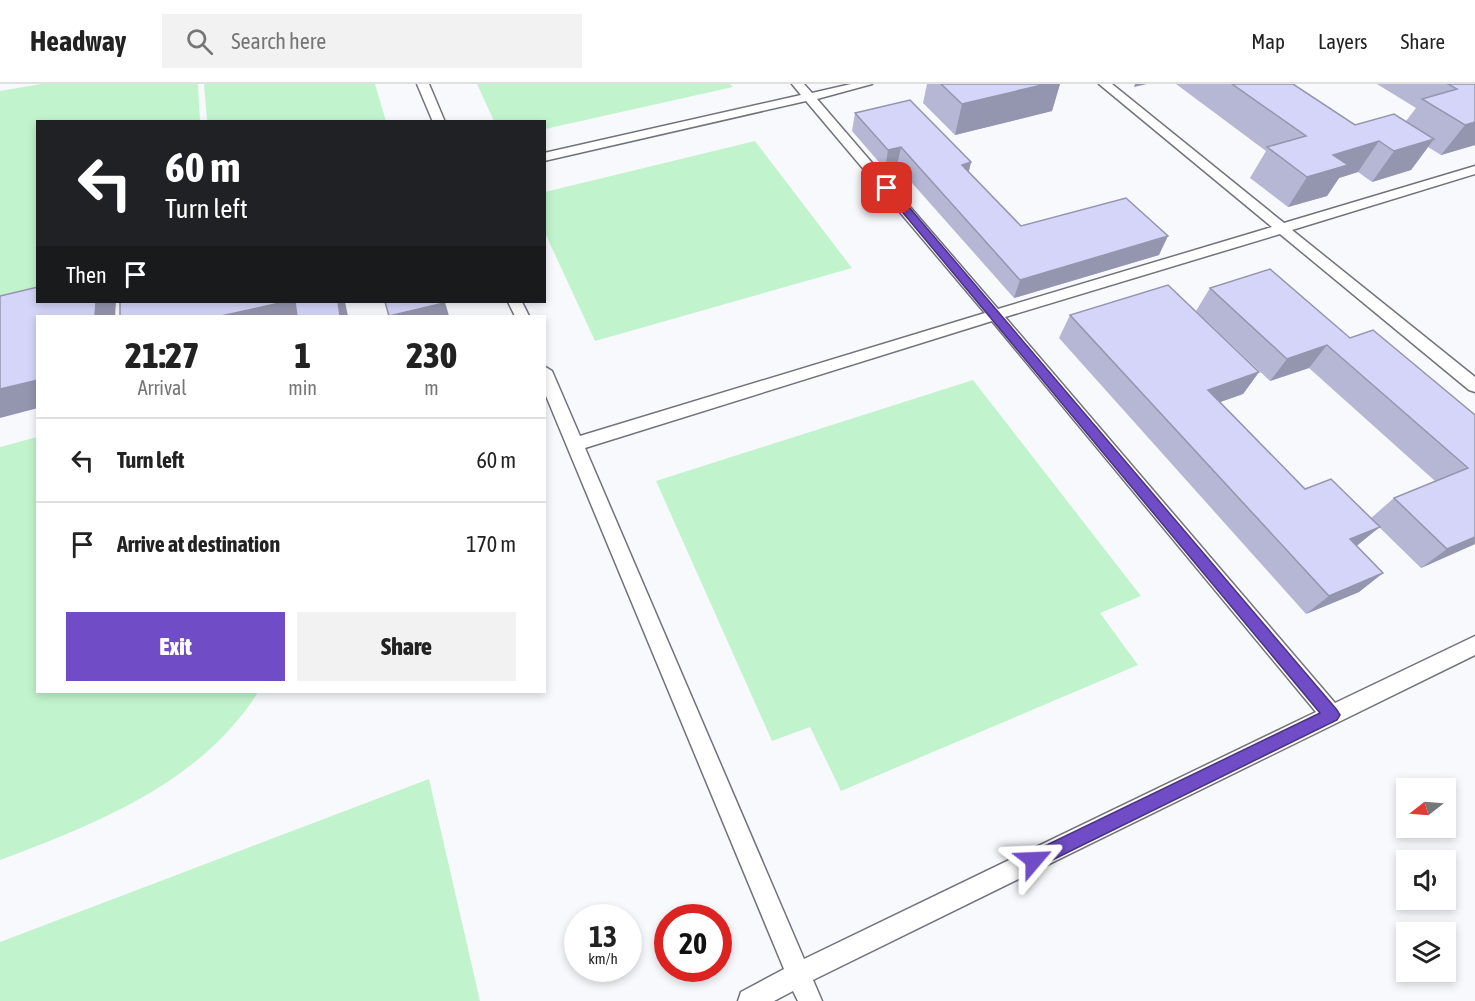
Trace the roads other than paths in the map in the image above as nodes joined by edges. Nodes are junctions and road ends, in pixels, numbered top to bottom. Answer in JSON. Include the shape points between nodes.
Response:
{"nodes":[{"id":1,"x":423,"y":84,"type":"edge"},
{"id":2,"x":798,"y":84,"type":"edge"},
{"id":3,"x":866,"y":84,"type":"edge"},
{"id":4,"x":1105,"y":84,"type":"edge"},
{"id":5,"x":810,"y":96,"type":"junction"},
{"id":6,"x":438,"y":120,"type":"edge"},
{"id":7,"x":546,"y":157,"type":"edge"},
{"id":8,"x":1475,"y":170,"type":"edge"},
{"id":9,"x":1283,"y":230,"type":"junction"},
{"id":10,"x":996,"y":315,"type":"junction"},
{"id":11,"x":546,"y":376,"type":"edge"},
{"id":12,"x":1475,"y":386,"type":"edge"},
{"id":13,"x":576,"y":444,"type":"junction"},
{"id":14,"x":1475,"y":645,"type":"edge"},
{"id":15,"x":1332,"y":715,"type":"junction"},
{"id":16,"x":799,"y":974,"type":"junction"},
{"id":17,"x":750,"y":1001,"type":"edge"},
{"id":18,"x":810,"y":1001,"type":"edge"}],
"edges":[{"from":1,"to":6,"type":"lane"},
{"from":2,"to":5,"type":"lane"},
{"from":3,"to":5,"type":"lane"},
{"from":4,"to":9,"type":"lane"},
{"from":5,"to":7,"type":"lane"},
{"from":5,"to":10,"type":"lane"},
{"from":8,"to":9,"type":"lane"},
{"from":9,"to":10,"type":"lane"},
{"from":9,"to":12,"type":"lane"},
{"from":10,"to":13,"type":"lane"},
{"from":10,"to":15,"type":"lane"},
{"from":11,"to":13,"type":"lane"},
{"from":13,"to":16,"type":"lane"},
{"from":14,"to":15,"type":"lane"},
{"from":15,"to":16,"type":"lane"},
{"from":16,"to":17,"type":"lane"},
{"from":16,"to":18,"type":"lane"}]}
